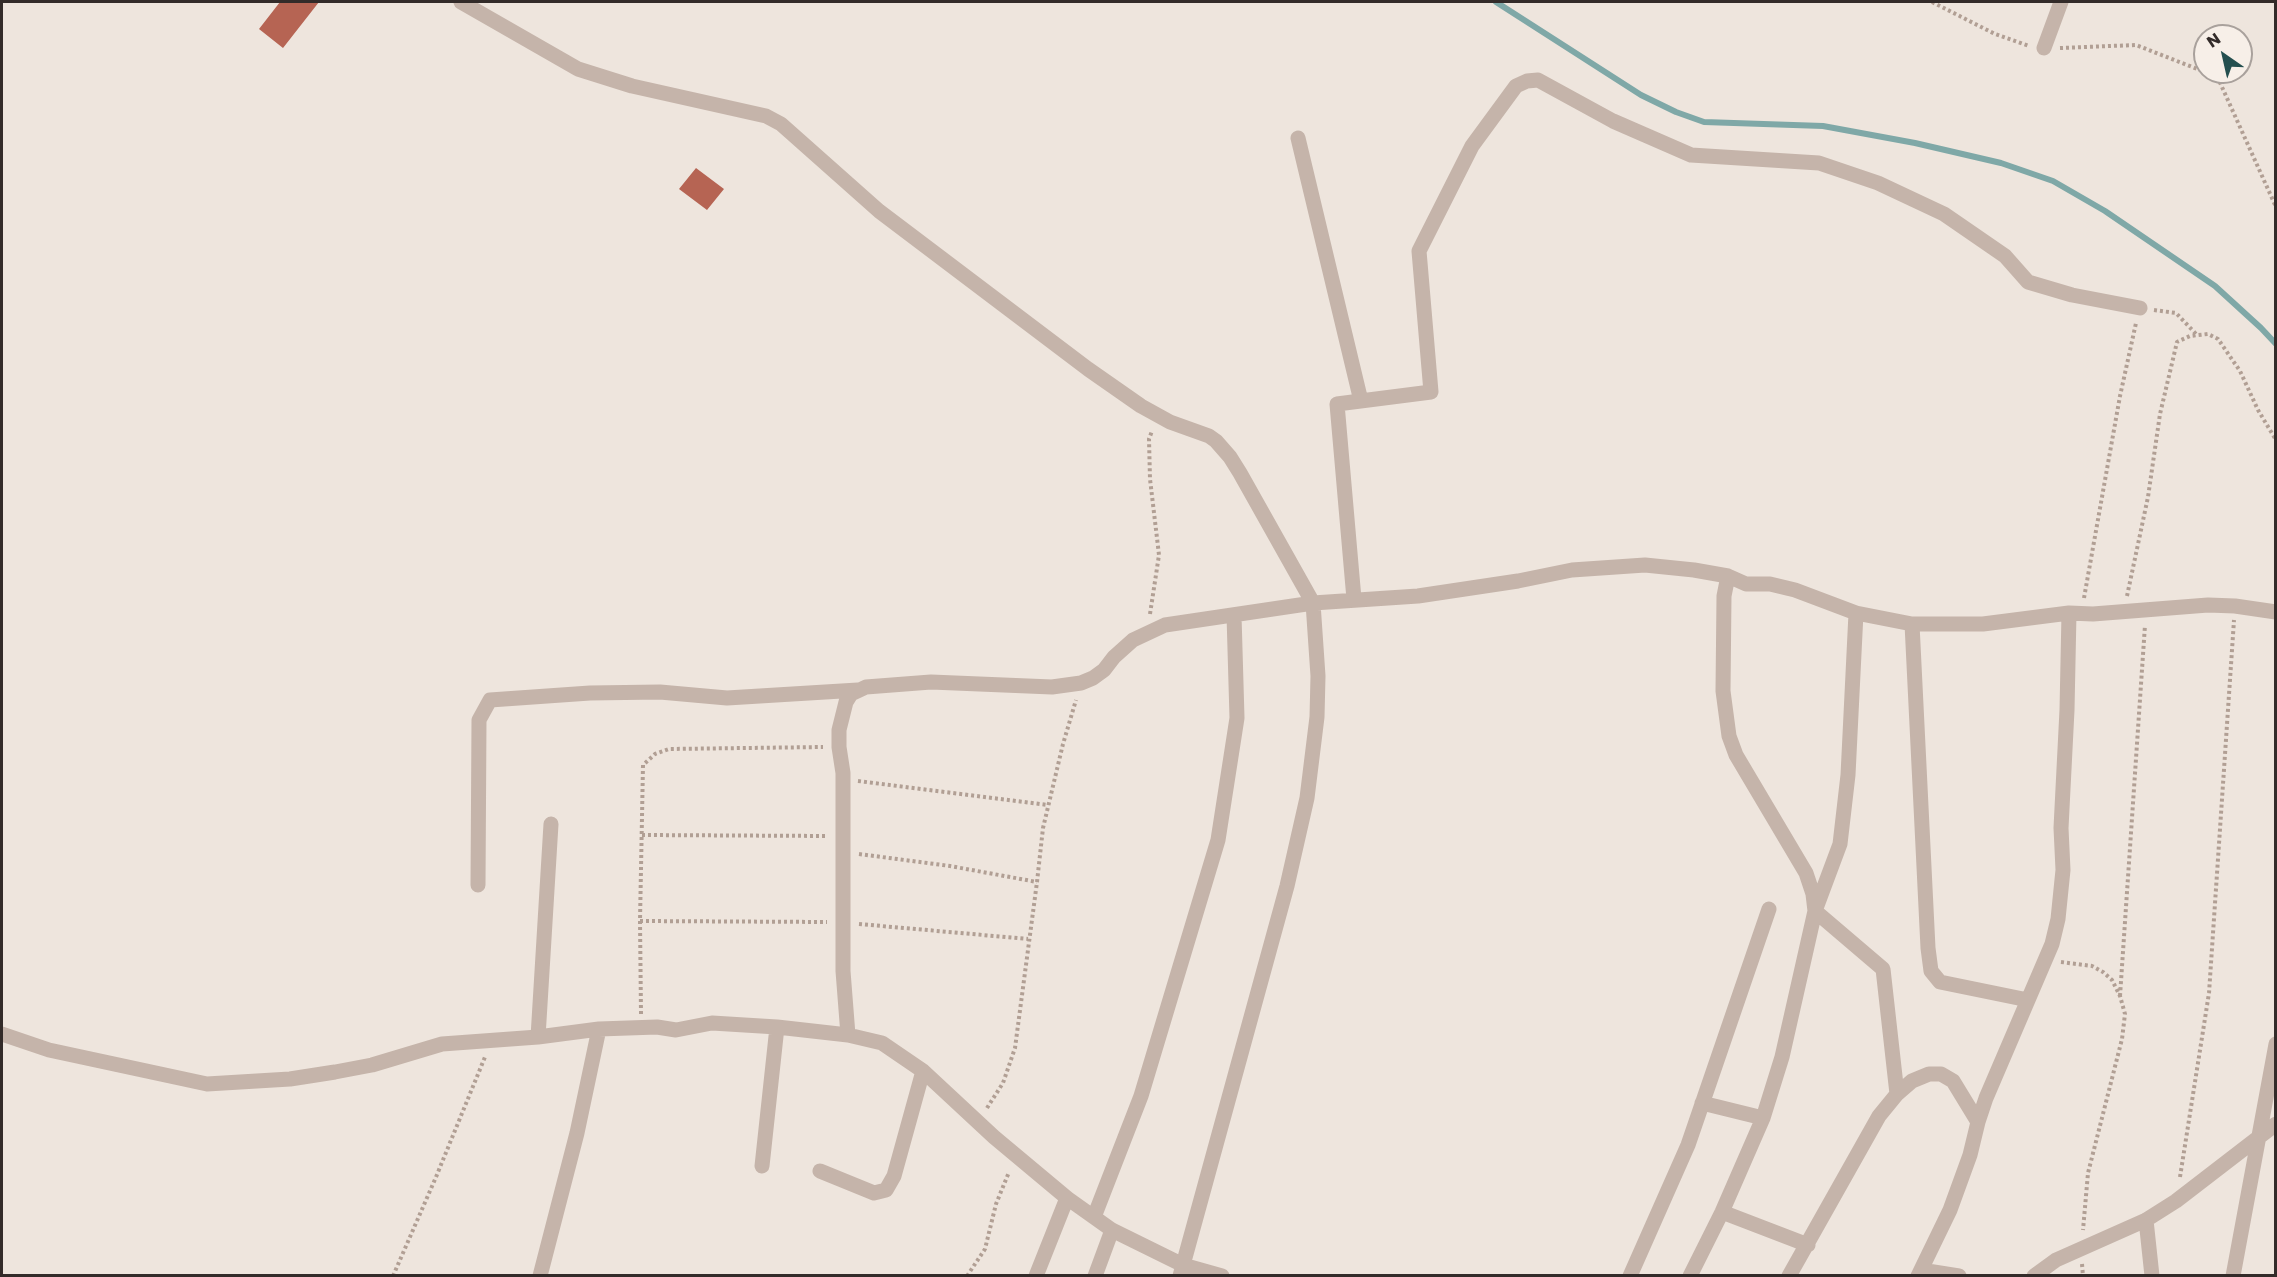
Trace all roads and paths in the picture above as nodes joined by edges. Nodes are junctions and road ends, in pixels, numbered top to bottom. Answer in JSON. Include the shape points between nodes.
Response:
{"nodes":[{"id":1,"x":460,"y":2,"type":"edge"},
{"id":2,"x":2061,"y":2,"type":"edge"},
{"id":3,"x":2044,"y":48,"type":"dead end"},
{"id":4,"x":2221,"y":84,"type":"edge"},
{"id":5,"x":1298,"y":138,"type":"dead end"},
{"id":6,"x":2276,"y":207,"type":"edge"},
{"id":7,"x":2140,"y":308,"type":"junction"},
{"id":8,"x":2198,"y":335,"type":"junction"},
{"id":9,"x":1361,"y":401,"type":"junction"},
{"id":10,"x":1163,"y":418,"type":"junction"},
{"id":11,"x":2276,"y":440,"type":"edge"},
{"id":12,"x":1728,"y":576,"type":"junction"},
{"id":13,"x":1354,"y":599,"type":"junction"},
{"id":14,"x":1313,"y":603,"type":"junction"},
{"id":15,"x":2235,"y":606,"type":"junction"},
{"id":16,"x":2146,"y":610,"type":"junction"},
{"id":17,"x":2123,"y":611,"type":"junction"},
{"id":18,"x":2276,"y":612,"type":"edge"},
{"id":19,"x":1856,"y":613,"type":"junction"},
{"id":20,"x":2075,"y":613,"type":"junction"},
{"id":21,"x":1234,"y":615,"type":"junction"},
{"id":22,"x":1912,"y":624,"type":"junction"},
{"id":23,"x":1148,"y":632,"type":"junction"},
{"id":24,"x":1082,"y":683,"type":"junction"},
{"id":25,"x":858,"y":690,"type":"junction"},
{"id":26,"x":839,"y":747,"type":"junction"},
{"id":27,"x":843,"y":778,"type":"junction"},
{"id":28,"x":1048,"y":805,"type":"junction"},
{"id":29,"x":551,"y":824,"type":"dead end"},
{"id":30,"x":642,"y":835,"type":"junction"},
{"id":31,"x":843,"y":837,"type":"junction"},
{"id":32,"x":844,"y":852,"type":"junction"},
{"id":33,"x":1037,"y":882,"type":"junction"},
{"id":34,"x":478,"y":885,"type":"dead end"},
{"id":35,"x":1769,"y":909,"type":"dead end"},
{"id":36,"x":1815,"y":911,"type":"junction"},
{"id":37,"x":640,"y":921,"type":"junction"},
{"id":38,"x":844,"y":922,"type":"junction"},
{"id":39,"x":1028,"y":939,"type":"junction"},
{"id":40,"x":2044,"y":962,"type":"junction"},
{"id":41,"x":2120,"y":996,"type":"junction"},
{"id":42,"x":2028,"y":1000,"type":"junction"},
{"id":43,"x":777,"y":1026,"type":"junction"},
{"id":44,"x":642,"y":1027,"type":"junction"},
{"id":45,"x":599,"y":1029,"type":"junction"},
{"id":46,"x":2,"y":1034,"type":"edge"},
{"id":47,"x":848,"y":1035,"type":"junction"},
{"id":48,"x":538,"y":1037,"type":"junction"},
{"id":49,"x":492,"y":1040,"type":"junction"},
{"id":50,"x":2276,"y":1044,"type":"edge"},
{"id":51,"x":922,"y":1071,"type":"junction"},
{"id":52,"x":1897,"y":1094,"type":"junction"},
{"id":53,"x":1702,"y":1103,"type":"junction"},
{"id":54,"x":1763,"y":1118,"type":"junction"},
{"id":55,"x":978,"y":1121,"type":"junction"},
{"id":56,"x":1978,"y":1122,"type":"junction"},
{"id":57,"x":2276,"y":1124,"type":"edge"},
{"id":58,"x":2259,"y":1137,"type":"junction"},
{"id":59,"x":1017,"y":1155,"type":"junction"},
{"id":60,"x":762,"y":1166,"type":"dead end"},
{"id":61,"x":820,"y":1171,"type":"dead end"},
{"id":62,"x":1067,"y":1198,"type":"junction"},
{"id":63,"x":2176,"y":1201,"type":"junction"},
{"id":64,"x":1722,"y":1212,"type":"junction"},
{"id":65,"x":1094,"y":1216,"type":"junction"},
{"id":66,"x":2146,"y":1220,"type":"junction"},
{"id":67,"x":1112,"y":1230,"type":"junction"},
{"id":68,"x":1808,"y":1245,"type":"junction"},
{"id":69,"x":2082,"y":1247,"type":"junction"},
{"id":70,"x":1181,"y":1270,"type":"edge"},
{"id":71,"x":1919,"y":1273,"type":"edge"},
{"id":72,"x":393,"y":1275,"type":"edge"},
{"id":73,"x":540,"y":1275,"type":"edge"},
{"id":74,"x":967,"y":1275,"type":"edge"},
{"id":75,"x":1036,"y":1275,"type":"edge"},
{"id":76,"x":1095,"y":1275,"type":"edge"},
{"id":77,"x":1222,"y":1275,"type":"edge"},
{"id":78,"x":1630,"y":1275,"type":"edge"},
{"id":79,"x":1690,"y":1275,"type":"edge"},
{"id":80,"x":1790,"y":1275,"type":"edge"},
{"id":81,"x":1959,"y":1275,"type":"edge"},
{"id":82,"x":2034,"y":1275,"type":"edge"},
{"id":83,"x":2083,"y":1275,"type":"edge"},
{"id":84,"x":2152,"y":1275,"type":"edge"},
{"id":85,"x":2234,"y":1275,"type":"edge"}],
"edges":[{"from":1,"to":10,"type":"street","via":[[578,69],[632,86],[766,116],[781,124],[879,211],[1097,375]]},
{"from":2,"to":3,"type":"street"},
{"from":4,"to":6,"type":"path"},
{"from":5,"to":9,"type":"street"},
{"from":7,"to":8,"type":"path","via":[[2176,314]]},
{"from":7,"to":9,"type":"street","via":[[2028,282],[2005,256],[1944,214],[1878,183],[1819,163],[1691,155],[1613,121],[1538,80],[1527,81],[1516,86],[1472,146],[1419,251],[1431,392]]},
{"from":7,"to":20,"type":"path"},
{"from":8,"to":11,"type":"path","via":[[2218,339],[2240,371]]},
{"from":8,"to":17,"type":"path","via":[[2177,342]]},
{"from":9,"to":13,"type":"street","via":[[1337,404]]},
{"from":10,"to":14,"type":"street","via":[[1209,436],[1224,450]]},
{"from":10,"to":23,"type":"path","via":[[1154,426],[1149,439],[1159,555]]},
{"from":12,"to":13,"type":"street","via":[[1645,565],[1609,566],[1418,596]]},
{"from":12,"to":19,"type":"street","via":[[1746,584],[1795,590]]},
{"from":12,"to":36,"type":"street","via":[[1724,596],[1723,680],[1729,736],[1736,755],[1806,873]]},
{"from":13,"to":14,"type":"street"},
{"from":14,"to":21,"type":"street"},
{"from":14,"to":70,"type":"street","via":[[1317,717],[1307,798],[1287,886]]},
{"from":15,"to":16,"type":"street"},
{"from":15,"to":18,"type":"street"},
{"from":15,"to":63,"type":"path","via":[[2209,993]]},
{"from":16,"to":17,"type":"street"},
{"from":16,"to":41,"type":"path"},
{"from":17,"to":20,"type":"street"},
{"from":19,"to":22,"type":"street"},
{"from":19,"to":36,"type":"street","via":[[1848,775],[1840,844]]},
{"from":20,"to":22,"type":"street","via":[[1983,624]]},
{"from":20,"to":40,"type":"street","via":[[2061,828],[2063,870],[2058,919]]},
{"from":21,"to":23,"type":"street","via":[[1181,621]]},
{"from":21,"to":65,"type":"street","via":[[1237,718],[1218,840],[1141,1096]]},
{"from":22,"to":42,"type":"street","via":[[1931,971],[1940,982]]},
{"from":23,"to":24,"type":"street"},
{"from":24,"to":25,"type":"street","via":[[1052,687],[931,682]]},
{"from":24,"to":28,"type":"path"},
{"from":25,"to":26,"type":"street","via":[[851,694],[842,711]]},
{"from":25,"to":34,"type":"street","via":[[727,698],[660,692],[490,700],[479,720]]},
{"from":26,"to":27,"type":"street"},
{"from":26,"to":30,"type":"path","via":[[669,749],[655,754],[643,765]]},
{"from":27,"to":28,"type":"path"},
{"from":27,"to":31,"type":"street"},
{"from":28,"to":33,"type":"path"},
{"from":29,"to":48,"type":"street"},
{"from":30,"to":31,"type":"path"},
{"from":30,"to":37,"type":"path"},
{"from":31,"to":32,"type":"street"},
{"from":32,"to":33,"type":"path"},
{"from":32,"to":38,"type":"street"},
{"from":33,"to":39,"type":"path"},
{"from":35,"to":53,"type":"street"},
{"from":36,"to":52,"type":"street","via":[[1884,969]]},
{"from":36,"to":54,"type":"street","via":[[1782,1057]]},
{"from":37,"to":38,"type":"path"},
{"from":37,"to":44,"type":"path"},
{"from":38,"to":39,"type":"path"},
{"from":38,"to":47,"type":"street"},
{"from":39,"to":55,"type":"path","via":[[1014,1048],[1003,1083]]},
{"from":40,"to":41,"type":"path","via":[[2092,966],[2112,980]]},
{"from":40,"to":42,"type":"street"},
{"from":41,"to":69,"type":"path","via":[[2125,1014],[2122,1039],[2088,1173]]},
{"from":42,"to":56,"type":"street"},
{"from":43,"to":44,"type":"street","via":[[712,1023],[676,1030]]},
{"from":43,"to":47,"type":"street"},
{"from":43,"to":60,"type":"street"},
{"from":44,"to":45,"type":"street"},
{"from":45,"to":48,"type":"street"},
{"from":45,"to":73,"type":"street"},
{"from":46,"to":49,"type":"street","via":[[50,1050],[207,1084],[290,1079],[372,1065],[442,1044]]},
{"from":47,"to":51,"type":"street","via":[[882,1043]]},
{"from":48,"to":49,"type":"street"},
{"from":49,"to":72,"type":"path"},
{"from":50,"to":58,"type":"street"},
{"from":51,"to":55,"type":"street"},
{"from":51,"to":61,"type":"street","via":[[894,1176],[886,1190],[874,1193]]},
{"from":52,"to":56,"type":"street","via":[[1919,1076],[1941,1074],[1953,1081]]},
{"from":52,"to":68,"type":"street","via":[[1879,1116]]},
{"from":53,"to":54,"type":"street"},
{"from":53,"to":78,"type":"street","via":[[1688,1145]]},
{"from":54,"to":64,"type":"street"},
{"from":55,"to":59,"type":"street"},
{"from":56,"to":71,"type":"street","via":[[1950,1210]]},
{"from":57,"to":58,"type":"street"},
{"from":58,"to":63,"type":"street"},
{"from":58,"to":85,"type":"street"},
{"from":59,"to":62,"type":"street"},
{"from":59,"to":74,"type":"path","via":[[996,1204],[985,1249]]},
{"from":62,"to":65,"type":"street"},
{"from":62,"to":75,"type":"street"},
{"from":63,"to":66,"type":"street"},
{"from":64,"to":68,"type":"street"},
{"from":64,"to":79,"type":"street"},
{"from":65,"to":67,"type":"street"},
{"from":66,"to":69,"type":"street"},
{"from":66,"to":84,"type":"street"},
{"from":67,"to":70,"type":"street","via":[[1156,1250]]},
{"from":67,"to":76,"type":"street"},
{"from":68,"to":80,"type":"street"},
{"from":69,"to":82,"type":"street"},
{"from":69,"to":83,"type":"path"},
{"from":70,"to":77,"type":"street"},
{"from":71,"to":81,"type":"street"}]}
